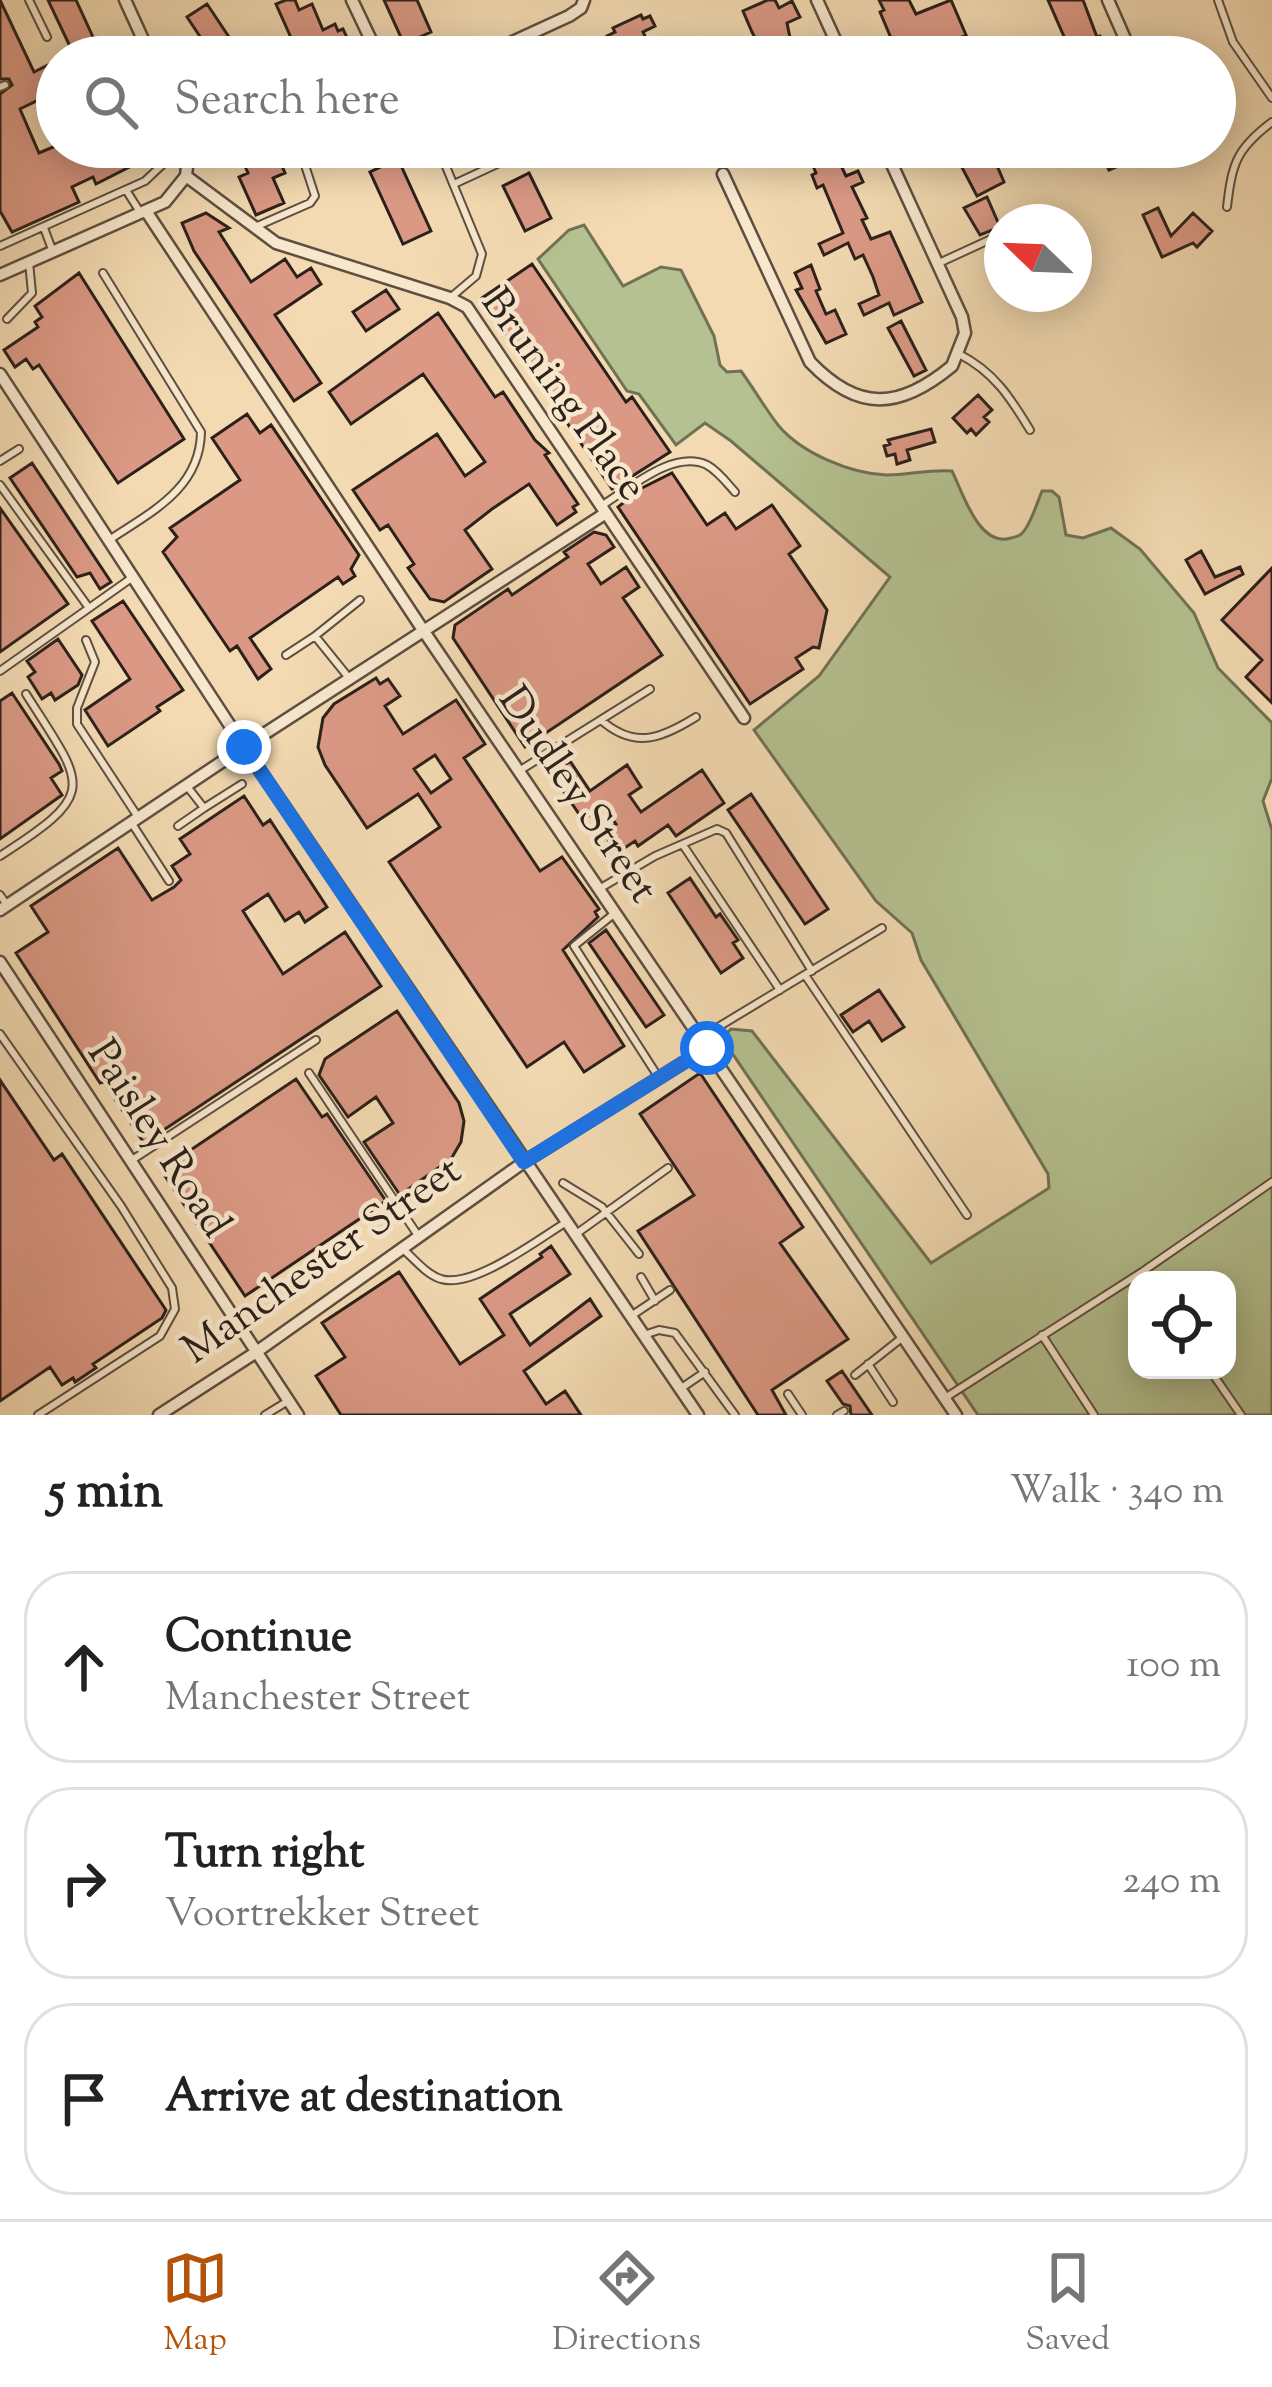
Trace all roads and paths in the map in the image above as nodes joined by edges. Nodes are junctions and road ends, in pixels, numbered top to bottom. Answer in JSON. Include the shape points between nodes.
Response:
{"nodes":[{"id":1,"x":28,"y":0,"type":"edge"},
{"id":2,"x":125,"y":0,"type":"edge"},
{"id":3,"x":352,"y":0,"type":"edge"},
{"id":4,"x":584,"y":0,"type":"edge"},
{"id":5,"x":818,"y":0,"type":"edge"},
{"id":6,"x":1108,"y":0,"type":"edge"},
{"id":7,"x":1217,"y":0,"type":"edge"},
{"id":8,"x":46,"y":36,"type":"edge"},
{"id":9,"x":141,"y":36,"type":"edge"},
{"id":10,"x":369,"y":36,"type":"edge"},
{"id":11,"x":526,"y":36,"type":"edge"},
{"id":12,"x":834,"y":36,"type":"edge"},
{"id":13,"x":1124,"y":36,"type":"edge"},
{"id":14,"x":1231,"y":36,"type":"edge"},
{"id":15,"x":1236,"y":46,"type":"edge"},
{"id":16,"x":1272,"y":98,"type":"edge"},
{"id":17,"x":1272,"y":122,"type":"edge"},
{"id":18,"x":1236,"y":161,"type":"edge"},
{"id":19,"x":159,"y":168,"type":"edge"},
{"id":20,"x":187,"y":168,"type":"edge"},
{"id":21,"x":306,"y":168,"type":"edge"},
{"id":22,"x":448,"y":168,"type":"edge"},
{"id":23,"x":489,"y":168,"type":"edge"},
{"id":24,"x":894,"y":168,"type":"edge"},
{"id":25,"x":1233,"y":168,"type":"edge"},
{"id":26,"x":723,"y":174,"type":"dead end"},
{"id":27,"x":186,"y":176,"type":"junction"},
{"id":28,"x":454,"y":184,"type":"junction"},
{"id":29,"x":126,"y":190,"type":"junction"},
{"id":30,"x":1227,"y":207,"type":"dead end"},
{"id":31,"x":144,"y":212,"type":"junction"},
{"id":32,"x":44,"y":228,"type":"junction"},
{"id":33,"x":252,"y":228,"type":"junction"},
{"id":34,"x":984,"y":242,"type":"edge"},
{"id":35,"x":0,"y":246,"type":"edge"},
{"id":36,"x":53,"y":252,"type":"junction"},
{"id":37,"x":29,"y":262,"type":"junction"},
{"id":38,"x":938,"y":263,"type":"junction"},
{"id":39,"x":103,"y":273,"type":"dead end"},
{"id":40,"x":0,"y":275,"type":"edge"},
{"id":41,"x":450,"y":298,"type":"junction"},
{"id":42,"x":7,"y":320,"type":"dead end"},
{"id":43,"x":959,"y":354,"type":"junction"},
{"id":44,"x":0,"y":374,"type":"edge"},
{"id":45,"x":1030,"y":430,"type":"dead end"},
{"id":46,"x":19,"y":449,"type":"dead end"},
{"id":47,"x":0,"y":461,"type":"edge"},
{"id":48,"x":0,"y":485,"type":"edge"},
{"id":49,"x":735,"y":492,"type":"dead end"},
{"id":50,"x":604,"y":510,"type":"junction"},
{"id":51,"x":109,"y":540,"type":"junction"},
{"id":52,"x":133,"y":577,"type":"junction"},
{"id":53,"x":360,"y":600,"type":"dead end"},
{"id":54,"x":89,"y":608,"type":"junction"},
{"id":55,"x":423,"y":630,"type":"junction"},
{"id":56,"x":315,"y":636,"type":"junction"},
{"id":57,"x":86,"y":640,"type":"dead end"},
{"id":58,"x":286,"y":655,"type":"dead end"},
{"id":59,"x":0,"y":671,"type":"edge"},
{"id":60,"x":349,"y":678,"type":"junction"},
{"id":61,"x":650,"y":689,"type":"dead end"},
{"id":62,"x":26,"y":694,"type":"dead end"},
{"id":63,"x":696,"y":717,"type":"dead end"},
{"id":64,"x":744,"y":718,"type":"dead end"},
{"id":65,"x":601,"y":720,"type":"junction"},
{"id":66,"x":244,"y":747,"type":"junction"},
{"id":67,"x":518,"y":771,"type":"junction"},
{"id":68,"x":242,"y":784,"type":"dead end"},
{"id":69,"x":186,"y":785,"type":"junction"},
{"id":70,"x":204,"y":808,"type":"junction"},
{"id":71,"x":135,"y":819,"type":"junction"},
{"id":72,"x":178,"y":826,"type":"dead end"},
{"id":73,"x":683,"y":845,"type":"junction"},
{"id":74,"x":0,"y":856,"type":"edge"},
{"id":75,"x":169,"y":881,"type":"dead end"},
{"id":76,"x":599,"y":889,"type":"junction"},
{"id":77,"x":2,"y":903,"type":"edge"},
{"id":78,"x":615,"y":913,"type":"junction"},
{"id":79,"x":882,"y":928,"type":"dead end"},
{"id":80,"x":0,"y":962,"type":"edge"},
{"id":81,"x":808,"y":973,"type":"junction"},
{"id":82,"x":781,"y":990,"type":"junction"},
{"id":83,"x":0,"y":1034,"type":"edge"},
{"id":84,"x":316,"y":1040,"type":"dead end"},
{"id":85,"x":704,"y":1043,"type":"junction"},
{"id":86,"x":310,"y":1072,"type":"dead end"},
{"id":87,"x":659,"y":1078,"type":"junction"},
{"id":88,"x":132,"y":1160,"type":"junction"},
{"id":89,"x":524,"y":1162,"type":"junction"},
{"id":90,"x":668,"y":1168,"type":"dead end"},
{"id":91,"x":1272,"y":1182,"type":"edge"},
{"id":92,"x":562,"y":1183,"type":"dead end"},
{"id":93,"x":605,"y":1212,"type":"junction"},
{"id":94,"x":967,"y":1215,"type":"dead end"},
{"id":95,"x":567,"y":1222,"type":"junction"},
{"id":96,"x":576,"y":1234,"type":"junction"},
{"id":97,"x":419,"y":1237,"type":"junction"},
{"id":98,"x":402,"y":1248,"type":"junction"},
{"id":99,"x":639,"y":1254,"type":"dead end"},
{"id":100,"x":1151,"y":1271,"type":"edge"},
{"id":101,"x":640,"y":1277,"type":"dead end"},
{"id":102,"x":1128,"y":1285,"type":"edge"},
{"id":103,"x":670,"y":1291,"type":"dead end"},
{"id":104,"x":656,"y":1301,"type":"junction"},
{"id":105,"x":631,"y":1316,"type":"junction"},
{"id":106,"x":644,"y":1335,"type":"junction"},
{"id":107,"x":1042,"y":1335,"type":"junction"},
{"id":108,"x":903,"y":1337,"type":"junction"},
{"id":109,"x":256,"y":1353,"type":"junction"},
{"id":110,"x":868,"y":1364,"type":"junction"},
{"id":111,"x":705,"y":1372,"type":"junction"},
{"id":112,"x":854,"y":1375,"type":"dead end"},
{"id":113,"x":1216,"y":1379,"type":"edge"},
{"id":114,"x":680,"y":1388,"type":"junction"},
{"id":115,"x":788,"y":1394,"type":"dead end"},
{"id":116,"x":945,"y":1398,"type":"junction"},
{"id":117,"x":288,"y":1401,"type":"junction"},
{"id":118,"x":893,"y":1402,"type":"dead end"},
{"id":119,"x":38,"y":1415,"type":"edge"},
{"id":120,"x":159,"y":1415,"type":"edge"},
{"id":121,"x":265,"y":1415,"type":"edge"},
{"id":122,"x":298,"y":1415,"type":"edge"},
{"id":123,"x":698,"y":1415,"type":"edge"},
{"id":124,"x":735,"y":1415,"type":"edge"},
{"id":125,"x":802,"y":1415,"type":"edge"},
{"id":126,"x":956,"y":1415,"type":"edge"},
{"id":127,"x":1094,"y":1415,"type":"edge"},
{"id":128,"x":1241,"y":1415,"type":"edge"}],
"edges":[{"from":1,"to":8,"type":"lane"},
{"from":2,"to":9,"type":"street"},
{"from":3,"to":10,"type":"street"},
{"from":4,"to":11,"type":"street"},
{"from":5,"to":12,"type":"street"},
{"from":6,"to":13,"type":"street"},
{"from":7,"to":14,"type":"lane"},
{"from":15,"to":16,"type":"lane"},
{"from":17,"to":18,"type":"lane"},
{"from":19,"to":29,"type":"lane"},
{"from":20,"to":27,"type":"street"},
{"from":21,"to":33,"type":"lane","via":[[310,202]]},
{"from":22,"to":28,"type":"lane"},
{"from":23,"to":28,"type":"lane"},
{"from":24,"to":38,"type":"street"},
{"from":25,"to":30,"type":"lane"},
{"from":26,"to":43,"type":"street","via":[[799,344],[830,383],[885,401],[943,374]]},
{"from":27,"to":31,"type":"street","via":[[165,202]]},
{"from":27,"to":33,"type":"street","name":"Bruning Place"},
{"from":28,"to":41,"type":"lane","via":[[482,254],[476,276]]},
{"from":29,"to":31,"type":"lane"},
{"from":29,"to":32,"type":"lane"},
{"from":31,"to":36,"type":"street"},
{"from":31,"to":55,"type":"street","name":"Dudley Street"},
{"from":32,"to":35,"type":"lane"},
{"from":32,"to":36,"type":"lane"},
{"from":33,"to":41,"type":"street","name":"Bruning Place","via":[[309,256]]},
{"from":34,"to":38,"type":"lane"},
{"from":36,"to":37,"type":"street"},
{"from":37,"to":40,"type":"street"},
{"from":37,"to":42,"type":"lane","via":[[32,292]]},
{"from":38,"to":43,"type":"street","via":[[962,317]]},
{"from":39,"to":51,"type":"lane","via":[[201,432],[191,477]]},
{"from":41,"to":50,"type":"street","name":"Bruning Place","via":[[478,322]]},
{"from":43,"to":45,"type":"lane","via":[[1002,386]]},
{"from":44,"to":51,"type":"street"},
{"from":46,"to":47,"type":"lane"},
{"from":48,"to":54,"type":"lane"},
{"from":49,"to":50,"type":"lane","via":[[711,466],[673,463]]},
{"from":50,"to":55,"type":"street"},
{"from":50,"to":64,"type":"street","name":"Bruning Place"},
{"from":51,"to":52,"type":"street"},
{"from":52,"to":54,"type":"lane"},
{"from":52,"to":66,"type":"street"},
{"from":53,"to":56,"type":"lane"},
{"from":54,"to":59,"type":"lane"},
{"from":55,"to":60,"type":"street"},
{"from":55,"to":67,"type":"street","name":"Dudley Street"},
{"from":56,"to":58,"type":"lane"},
{"from":56,"to":60,"type":"lane"},
{"from":57,"to":71,"type":"lane","via":[[95,662],[77,724]]},
{"from":60,"to":66,"type":"street"},
{"from":61,"to":65,"type":"lane"},
{"from":62,"to":74,"type":"lane","via":[[71,764],[72,794],[59,817]]},
{"from":63,"to":65,"type":"lane","via":[[643,740]]},
{"from":65,"to":67,"type":"lane"},
{"from":66,"to":69,"type":"street"},
{"from":66,"to":89,"type":"street"},
{"from":67,"to":76,"type":"street","name":"Dudley Street"},
{"from":68,"to":70,"type":"lane"},
{"from":69,"to":70,"type":"lane"},
{"from":69,"to":71,"type":"street"},
{"from":70,"to":72,"type":"lane"},
{"from":71,"to":75,"type":"lane"},
{"from":71,"to":77,"type":"street"},
{"from":73,"to":76,"type":"lane"},
{"from":73,"to":81,"type":"lane","via":[[709,830],[726,833]]},
{"from":73,"to":82,"type":"lane"},
{"from":76,"to":78,"type":"street","name":"Dudley Street"},
{"from":78,"to":85,"type":"street","name":"Dudley Street"},
{"from":78,"to":87,"type":"lane","via":[[574,946]]},
{"from":79,"to":81,"type":"lane"},
{"from":80,"to":88,"type":"street","name":"Paisley Road"},
{"from":81,"to":82,"type":"lane"},
{"from":81,"to":94,"type":"lane"},
{"from":82,"to":85,"type":"lane"},
{"from":83,"to":119,"type":"lane","via":[[121,1206],[172,1288],[175,1309],[160,1336]]},
{"from":84,"to":88,"type":"lane"},
{"from":85,"to":87,"type":"street","name":"Manchester Street"},
{"from":85,"to":108,"type":"street","name":"Dudley Street"},
{"from":86,"to":97,"type":"lane"},
{"from":87,"to":89,"type":"street","name":"Manchester Street"},
{"from":88,"to":109,"type":"street","name":"Paisley Road"},
{"from":89,"to":95,"type":"street"},
{"from":89,"to":97,"type":"street","name":"Manchester Street"},
{"from":90,"to":93,"type":"lane"},
{"from":91,"to":100,"type":"lane"},
{"from":92,"to":93,"type":"lane"},
{"from":93,"to":96,"type":"lane"},
{"from":93,"to":99,"type":"lane"},
{"from":95,"to":96,"type":"street"},
{"from":95,"to":98,"type":"lane","via":[[498,1264],[452,1280],[436,1278]]},
{"from":96,"to":105,"type":"street"},
{"from":97,"to":98,"type":"street","name":"Manchester Street"},
{"from":98,"to":109,"type":"street","name":"Manchester Street"},
{"from":101,"to":104,"type":"lane"},
{"from":102,"to":107,"type":"lane"},
{"from":103,"to":104,"type":"lane"},
{"from":104,"to":105,"type":"lane"},
{"from":105,"to":106,"type":"street"},
{"from":106,"to":111,"type":"lane","via":[[675,1333]]},
{"from":106,"to":114,"type":"street"},
{"from":107,"to":116,"type":"lane"},
{"from":107,"to":127,"type":"lane"},
{"from":108,"to":110,"type":"lane"},
{"from":108,"to":116,"type":"street","name":"Dudley Street"},
{"from":109,"to":117,"type":"street","name":"Paisley Road"},
{"from":109,"to":120,"type":"street","name":"Manchester Street"},
{"from":110,"to":112,"type":"lane"},
{"from":110,"to":118,"type":"lane"},
{"from":111,"to":114,"type":"lane"},
{"from":111,"to":124,"type":"lane"},
{"from":113,"to":128,"type":"lane"},
{"from":114,"to":123,"type":"street"},
{"from":115,"to":125,"type":"lane"},
{"from":116,"to":126,"type":"street","name":"Dudley Street"},
{"from":117,"to":121,"type":"lane"},
{"from":117,"to":122,"type":"street","name":"Paisley Road"}]}
